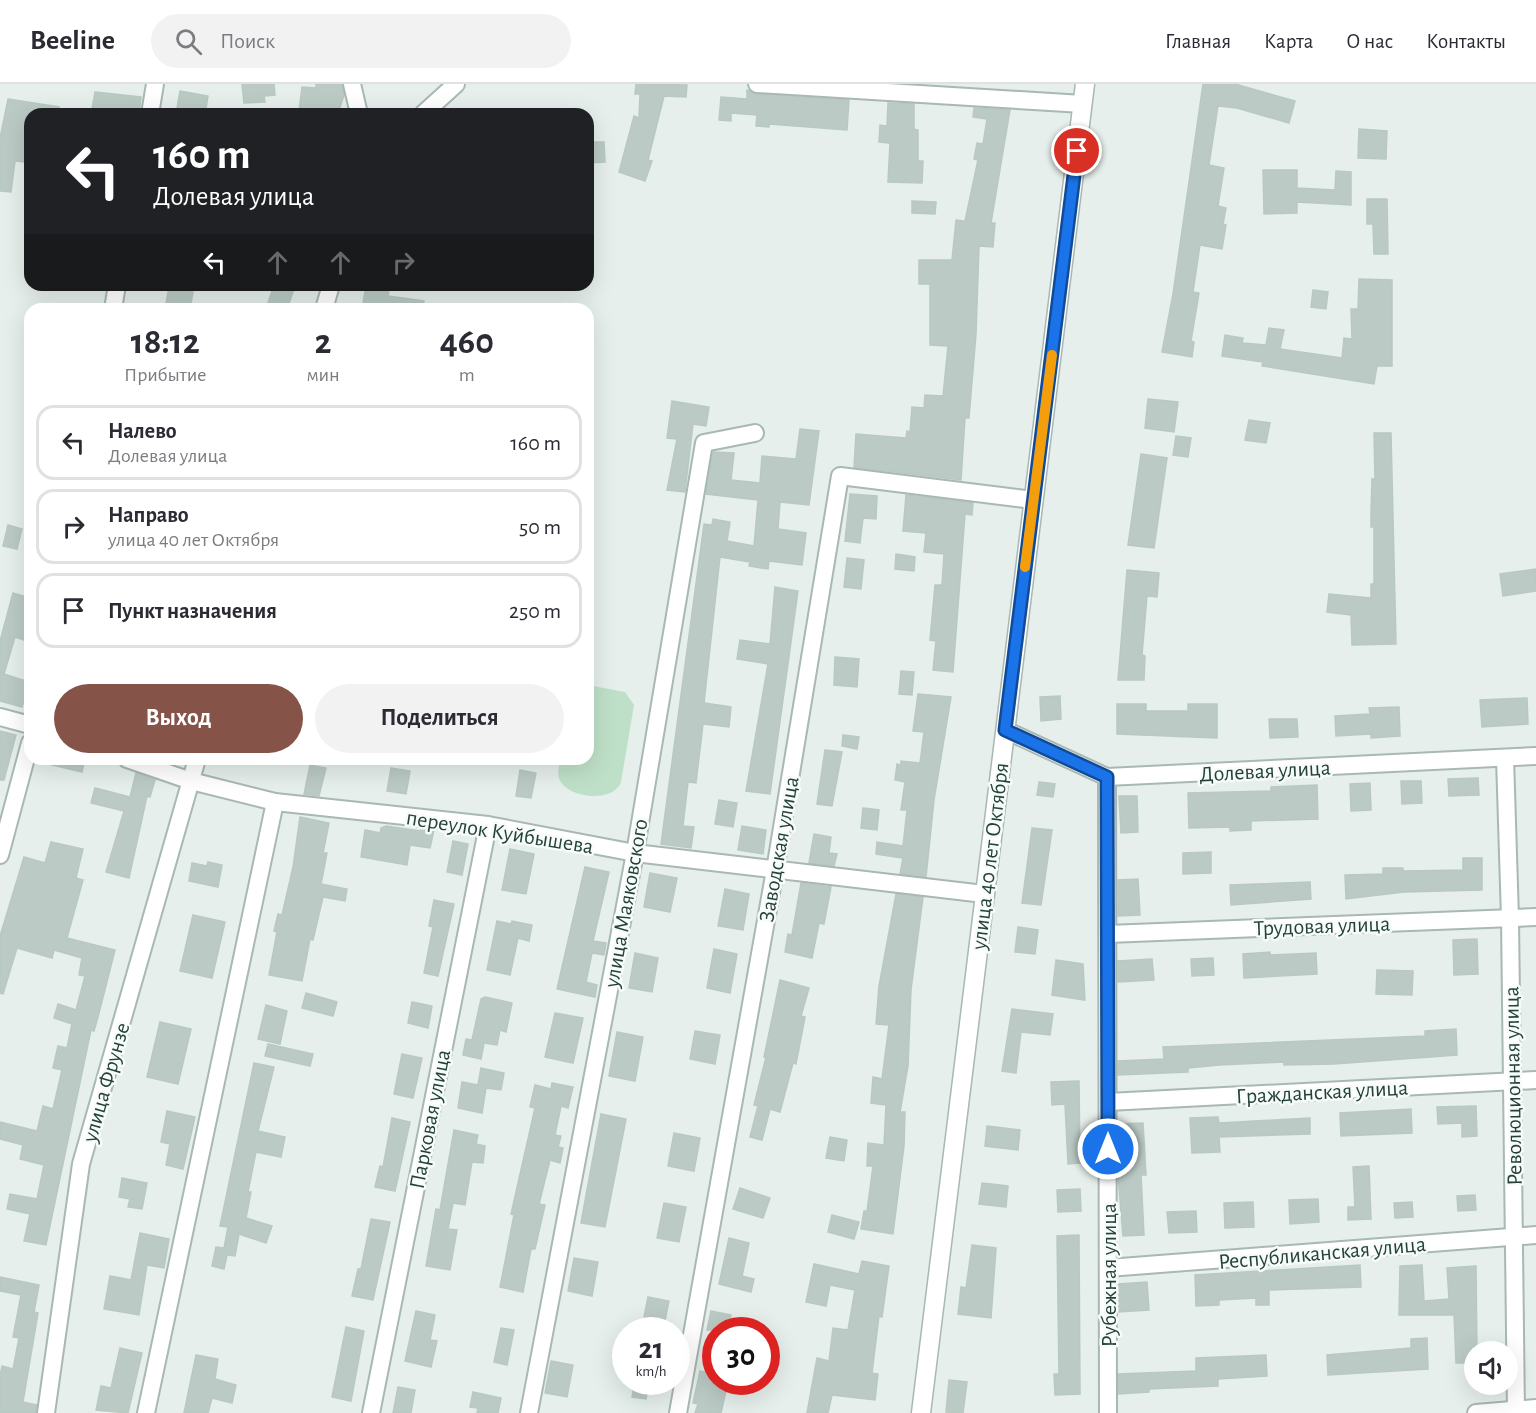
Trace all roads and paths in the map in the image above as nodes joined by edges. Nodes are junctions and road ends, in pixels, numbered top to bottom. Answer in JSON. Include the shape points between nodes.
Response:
{"nodes":[{"id":1,"x":155,"y":84,"type":"edge"},
{"id":2,"x":352,"y":84,"type":"edge"},
{"id":3,"x":456,"y":84,"type":"edge"},
{"id":4,"x":757,"y":84,"type":"edge"},
{"id":5,"x":1085,"y":84,"type":"edge"},
{"id":6,"x":1083,"y":104,"type":"junction"},
{"id":7,"x":151,"y":108,"type":"edge"},
{"id":8,"x":358,"y":108,"type":"edge"},
{"id":9,"x":430,"y":108,"type":"edge"},
{"id":10,"x":755,"y":433,"type":"dead end"},
{"id":11,"x":1034,"y":500,"type":"junction"},
{"id":12,"x":0,"y":717,"type":"edge"},
{"id":13,"x":24,"y":723,"type":"edge"},
{"id":14,"x":1005,"y":730,"type":"junction"},
{"id":15,"x":1536,"y":756,"type":"edge"},
{"id":16,"x":1505,"y":758,"type":"junction"},
{"id":17,"x":24,"y":765,"type":"edge"},
{"id":18,"x":144,"y":765,"type":"edge"},
{"id":19,"x":195,"y":765,"type":"edge"},
{"id":20,"x":1107,"y":777,"type":"junction"},
{"id":21,"x":191,"y":781,"type":"junction"},
{"id":22,"x":275,"y":802,"type":"junction"},
{"id":23,"x":488,"y":825,"type":"junction"},
{"id":24,"x":635,"y":853,"type":"junction"},
{"id":25,"x":0,"y":855,"type":"edge"},
{"id":26,"x":775,"y":870,"type":"junction"},
{"id":27,"x":984,"y":894,"type":"junction"},
{"id":28,"x":1536,"y":916,"type":"edge"},
{"id":29,"x":1510,"y":918,"type":"junction"},
{"id":30,"x":1108,"y":934,"type":"junction"},
{"id":31,"x":1536,"y":1080,"type":"edge"},
{"id":32,"x":1512,"y":1082,"type":"junction"},
{"id":33,"x":1108,"y":1102,"type":"junction"},
{"id":34,"x":1536,"y":1235,"type":"edge"},
{"id":35,"x":1514,"y":1236,"type":"junction"},
{"id":36,"x":1108,"y":1268,"type":"junction"},
{"id":37,"x":1536,"y":1408,"type":"edge"},
{"id":38,"x":1516,"y":1412,"type":"edge"},
{"id":39,"x":46,"y":1413,"type":"edge"},
{"id":40,"x":146,"y":1413,"type":"edge"},
{"id":41,"x":370,"y":1413,"type":"edge"},
{"id":42,"x":529,"y":1413,"type":"edge"},
{"id":43,"x":678,"y":1413,"type":"edge"},
{"id":44,"x":921,"y":1413,"type":"edge"},
{"id":45,"x":1108,"y":1413,"type":"edge"},
{"id":46,"x":1476,"y":1413,"type":"edge"}],
"edges":[{"from":1,"to":7,"type":"street"},
{"from":2,"to":8,"type":"street"},
{"from":3,"to":9,"type":"street"},
{"from":4,"to":6,"type":"street"},
{"from":5,"to":6,"type":"street","name":"улица 40 лет Октября"},
{"from":6,"to":11,"type":"street","name":"улица 40 лет Октября"},
{"from":10,"to":24,"type":"street","name":"улица Маяковского","via":[[704,443]]},
{"from":11,"to":14,"type":"street","name":"улица 40 лет Октября"},
{"from":11,"to":26,"type":"street","name":"Заводская улица","via":[[840,476]]},
{"from":12,"to":13,"type":"street"},
{"from":14,"to":20,"type":"street","name":"Долевая улица"},
{"from":14,"to":27,"type":"street","name":"улица 40 лет Октября"},
{"from":15,"to":16,"type":"street","name":"Долевая улица"},
{"from":16,"to":20,"type":"street","name":"Долевая улица"},
{"from":16,"to":29,"type":"street","name":"Революционная улица"},
{"from":17,"to":25,"type":"street"},
{"from":18,"to":21,"type":"street","name":"переулок Куйбышева"},
{"from":19,"to":21,"type":"street","name":"улица Фрунзе"},
{"from":20,"to":30,"type":"street","name":"Рубежная улица"},
{"from":21,"to":22,"type":"street","name":"переулок Куйбышева"},
{"from":21,"to":39,"type":"street","name":"улица Фрунзе","via":[[81,1164]]},
{"from":22,"to":23,"type":"street","name":"переулок Куйбышева"},
{"from":22,"to":40,"type":"street"},
{"from":23,"to":24,"type":"street","name":"переулок Куйбышева"},
{"from":23,"to":41,"type":"street","name":"Парковая улица"},
{"from":24,"to":26,"type":"street","name":"переулок Куйбышева"},
{"from":24,"to":42,"type":"street","name":"улица Маяковского"},
{"from":26,"to":27,"type":"street","name":"переулок Куйбышева"},
{"from":26,"to":43,"type":"street","name":"Заводская улица"},
{"from":27,"to":44,"type":"street","name":"улица 40 лет Октября"},
{"from":28,"to":29,"type":"street","name":"Трудовая улица"},
{"from":29,"to":30,"type":"street","name":"Трудовая улица"},
{"from":29,"to":32,"type":"street","name":"Революционная улица"},
{"from":30,"to":33,"type":"street","name":"Рубежная улица"},
{"from":31,"to":32,"type":"street","name":"Гражданская улица"},
{"from":32,"to":33,"type":"street","name":"Гражданская улица"},
{"from":32,"to":35,"type":"street","name":"Революционная улица"},
{"from":33,"to":36,"type":"street","name":"Рубежная улица"},
{"from":34,"to":35,"type":"street","name":"Республиканская улица"},
{"from":35,"to":36,"type":"street","name":"Республиканская улица"},
{"from":35,"to":38,"type":"street","name":"Революционная улица"},
{"from":36,"to":45,"type":"street","name":"Рубежная улица"},
{"from":37,"to":38,"type":"street"},
{"from":38,"to":46,"type":"street"}]}
